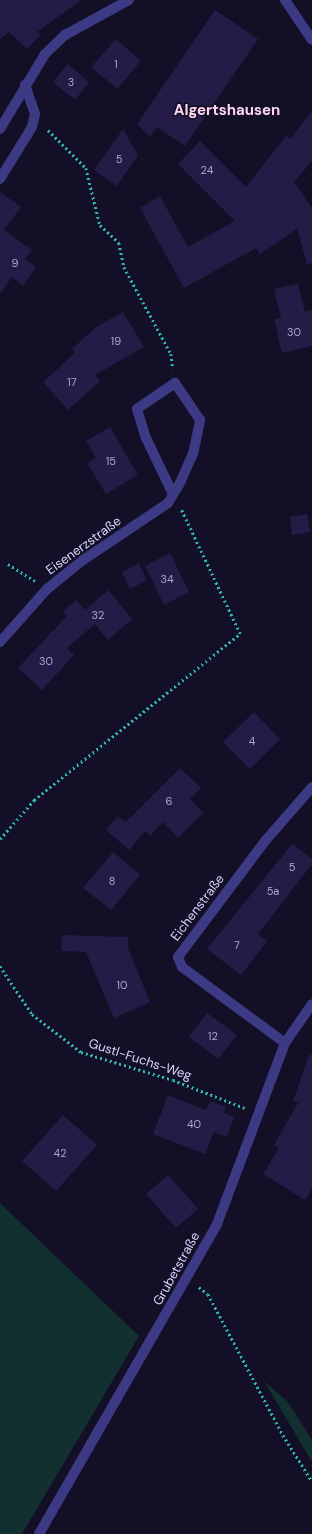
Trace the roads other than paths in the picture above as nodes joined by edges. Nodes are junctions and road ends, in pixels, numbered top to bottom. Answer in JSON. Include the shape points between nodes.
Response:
{"nodes":[{"id":1,"x":128,"y":0,"type":"edge"},
{"id":2,"x":285,"y":0,"type":"edge"},
{"id":3,"x":312,"y":40,"type":"edge"},
{"id":4,"x":25,"y":85,"type":"junction"},
{"id":5,"x":0,"y":129,"type":"edge"},
{"id":6,"x":0,"y":179,"type":"edge"},
{"id":7,"x":171,"y":499,"type":"junction"},
{"id":8,"x":0,"y":642,"type":"edge"},
{"id":9,"x":312,"y":786,"type":"edge"},
{"id":10,"x":312,"y":1004,"type":"edge"},
{"id":11,"x":285,"y":1042,"type":"junction"},
{"id":12,"x":39,"y":1534,"type":"edge"}],
"edges":[{"from":1,"to":4,"type":"street","via":[[65,35],[45,54]]},
{"from":2,"to":3,"type":"street"},
{"from":4,"to":5,"type":"street"},
{"from":4,"to":6,"type":"street","via":[[36,114],[32,127]]},
{"from":7,"to":7,"type":"street","name":"Eisenerzstraße","via":[[193,454],[200,420],[175,383],[137,409]]},
{"from":7,"to":8,"type":"street","name":"Eisenerzstraße","via":[[83,560],[47,589]]},
{"from":9,"to":11,"type":"street","name":"Eichenstraße","via":[[266,840],[178,957],[182,967]]},
{"from":10,"to":11,"type":"street","name":"Grubetstraße"},
{"from":11,"to":12,"type":"street","name":"Grubetstraße","via":[[216,1224],[188,1278]]}]}
